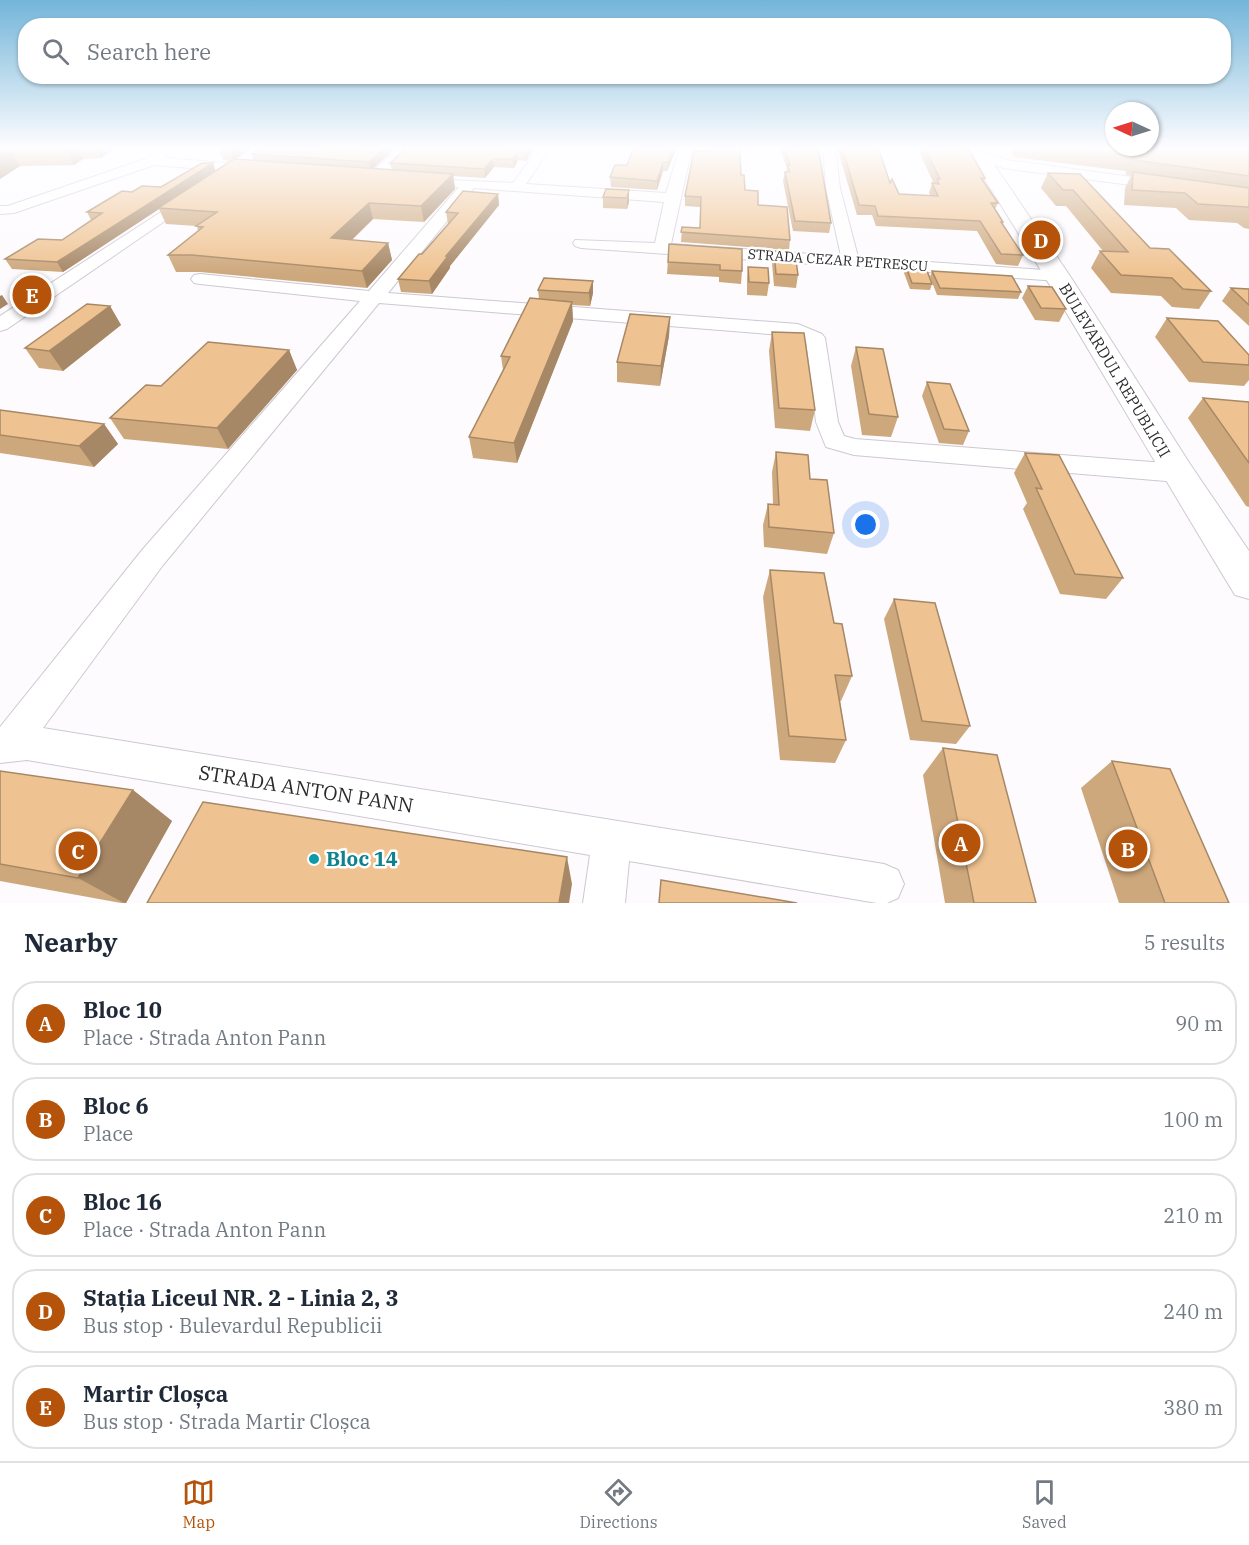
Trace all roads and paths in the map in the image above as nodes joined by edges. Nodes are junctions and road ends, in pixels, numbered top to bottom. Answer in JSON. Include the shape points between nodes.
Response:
{"nodes":[{"id":1,"x":70,"y":189,"type":"edge"},
{"id":2,"x":202,"y":189,"type":"edge"},
{"id":3,"x":453,"y":189,"type":"edge"},
{"id":4,"x":547,"y":189,"type":"edge"},
{"id":5,"x":674,"y":189,"type":"edge"},
{"id":6,"x":833,"y":189,"type":"edge"},
{"id":7,"x":1003,"y":189,"type":"edge"},
{"id":8,"x":672,"y":198,"type":"junction"},
{"id":9,"x":3,"y":212,"type":"edge"},
{"id":10,"x":581,"y":243,"type":"dead end"},
{"id":11,"x":662,"y":248,"type":"junction"},
{"id":12,"x":850,"y":260,"type":"junction"},
{"id":13,"x":1058,"y":276,"type":"junction"},
{"id":14,"x":200,"y":279,"type":"dead end"},
{"id":15,"x":374,"y":297,"type":"junction"},
{"id":16,"x":0,"y":325,"type":"edge"},
{"id":17,"x":1178,"y":473,"type":"junction"},
{"id":18,"x":1249,"y":583,"type":"edge"},
{"id":19,"x":4,"y":745,"type":"edge"},
{"id":20,"x":612,"y":840,"type":"junction"},
{"id":21,"x":884,"y":884,"type":"dead end"},
{"id":22,"x":604,"y":903,"type":"edge"}],
"edges":[{"from":1,"to":9,"type":"street"},
{"from":2,"to":16,"type":"street"},
{"from":3,"to":15,"type":"street"},
{"from":4,"to":8,"type":"street"},
{"from":5,"to":8,"type":"street"},
{"from":6,"to":12,"type":"street"},
{"from":7,"to":13,"type":"main road","name":"BULEVARDUL REPUBLICII"},
{"from":8,"to":11,"type":"street"},
{"from":10,"to":11,"type":"street","name":"STRADA CEZAR PETRESCU"},
{"from":11,"to":12,"type":"street","name":"STRADA CEZAR PETRESCU"},
{"from":12,"to":13,"type":"street","name":"STRADA CEZAR PETRESCU"},
{"from":13,"to":17,"type":"main road","name":"BULEVARDUL REPUBLICII"},
{"from":14,"to":15,"type":"street"},
{"from":15,"to":17,"type":"street","via":[[798,330],[815,338],[827,422],[834,441],[854,447]]},
{"from":15,"to":19,"type":"street","via":[[153,557]]},
{"from":17,"to":18,"type":"main road","name":"BULEVARDUL REPUBLICII"},
{"from":19,"to":20,"type":"street","name":"STRADA ANTON PANN","via":[[39,745]]},
{"from":20,"to":21,"type":"street","name":"STRADA ANTON PANN"},
{"from":20,"to":22,"type":"street"}]}
